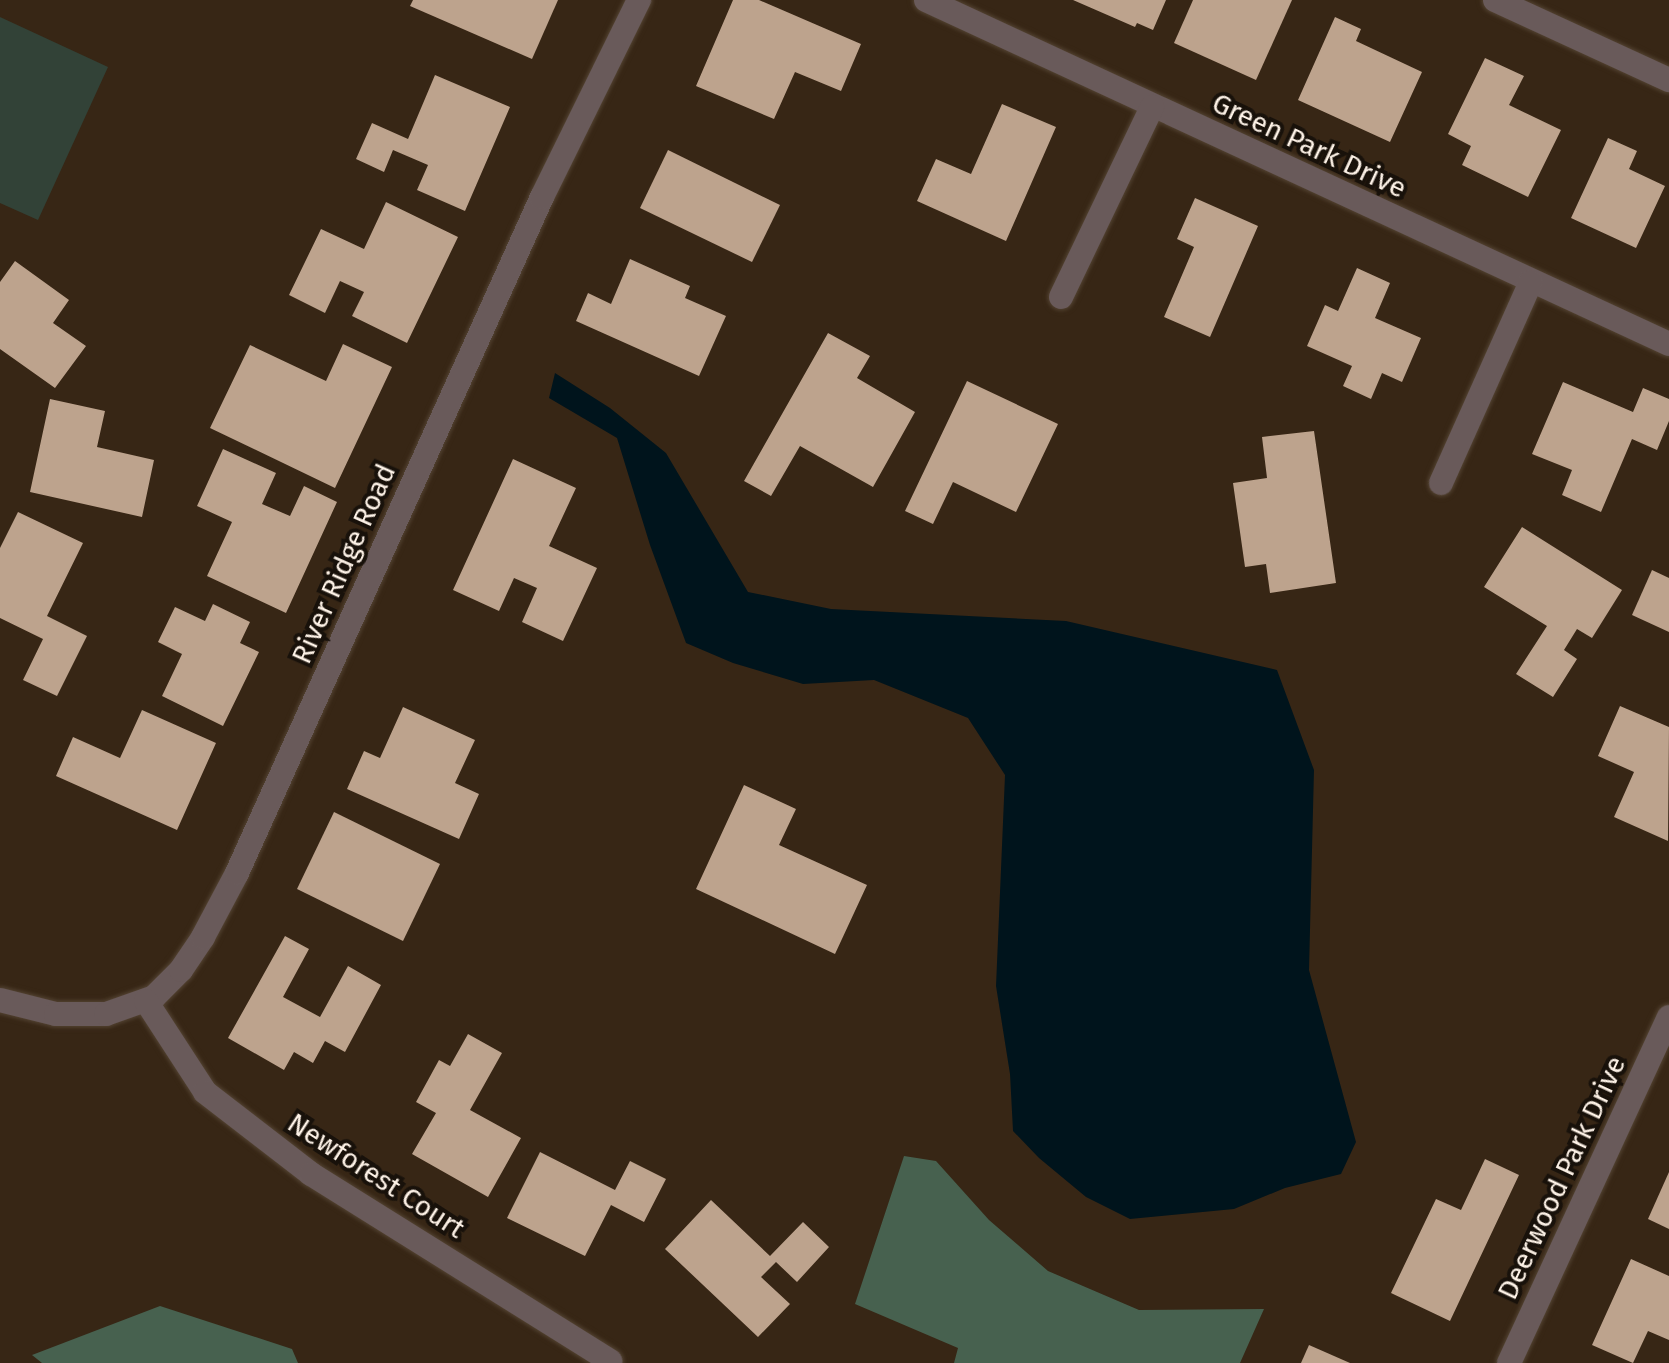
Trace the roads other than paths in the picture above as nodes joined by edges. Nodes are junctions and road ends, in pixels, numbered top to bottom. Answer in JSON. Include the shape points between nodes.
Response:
{"nodes":[{"id":1,"x":639,"y":0,"type":"edge"},
{"id":2,"x":926,"y":0,"type":"edge"},
{"id":3,"x":1495,"y":0,"type":"edge"},
{"id":4,"x":1669,"y":80,"type":"edge"},
{"id":5,"x":1152,"y":107,"type":"junction"},
{"id":6,"x":1531,"y":282,"type":"junction"},
{"id":7,"x":1061,"y":297,"type":"dead end"},
{"id":8,"x":1669,"y":344,"type":"edge"},
{"id":9,"x":1441,"y":483,"type":"dead end"},
{"id":10,"x":0,"y":1000,"type":"edge"},
{"id":11,"x":146,"y":1001,"type":"junction"},
{"id":12,"x":1669,"y":1017,"type":"edge"},
{"id":13,"x":610,"y":1361,"type":"dead end"},
{"id":14,"x":1509,"y":1363,"type":"edge"}],
"edges":[{"from":1,"to":11,"type":"street","name":"River Ridge Road","via":[[542,197],[237,873],[181,970]]},
{"from":2,"to":5,"type":"street","name":"Green Park Drive"},
{"from":3,"to":4,"type":"street"},
{"from":5,"to":6,"type":"street","name":"Green Park Drive"},
{"from":5,"to":7,"type":"street"},
{"from":6,"to":8,"type":"street","name":"Green Park Drive"},
{"from":6,"to":9,"type":"street"},
{"from":10,"to":11,"type":"street","name":"River Ridge Road","via":[[56,1014],[106,1014]]},
{"from":11,"to":13,"type":"street","name":"Newforest Court","via":[[205,1092],[217,1102],[311,1174]]},
{"from":12,"to":14,"type":"street","name":"Deerwood Park Drive"}]}
